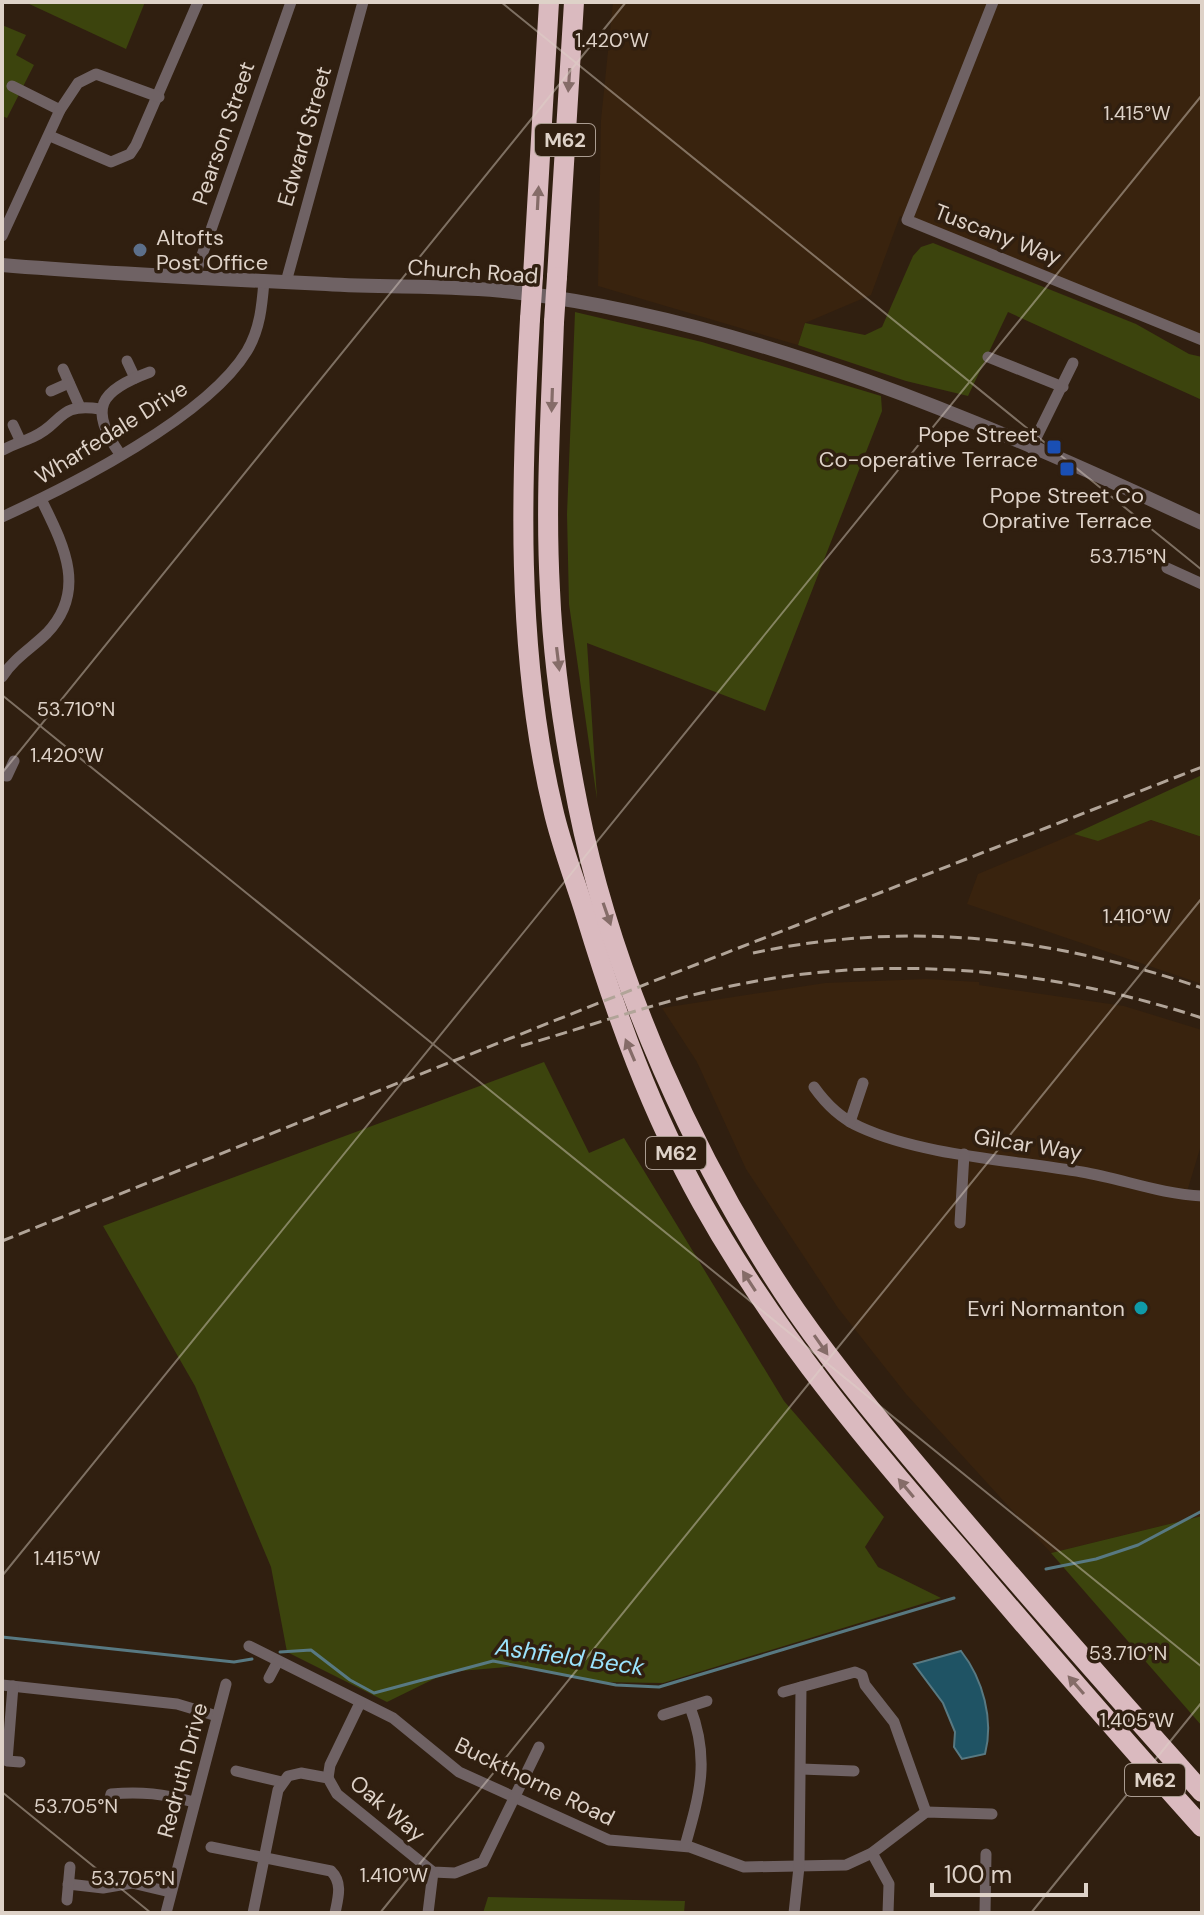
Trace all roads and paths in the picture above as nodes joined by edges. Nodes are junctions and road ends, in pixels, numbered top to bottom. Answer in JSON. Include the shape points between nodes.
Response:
{"nodes":[{"id":1,"x":198,"y":2,"type":"edge"},
{"id":2,"x":291,"y":2,"type":"edge"},
{"id":3,"x":363,"y":2,"type":"edge"},
{"id":4,"x":549,"y":2,"type":"edge"},
{"id":5,"x":574,"y":2,"type":"edge"},
{"id":6,"x":993,"y":2,"type":"edge"},
{"id":7,"x":12,"y":86,"type":"dead end"},
{"id":8,"x":159,"y":97,"type":"junction"},
{"id":9,"x":60,"y":110,"type":"junction"},
{"id":10,"x":50,"y":136,"type":"junction"},
{"id":11,"x":2,"y":236,"type":"edge"},
{"id":12,"x":2,"y":265,"type":"edge"},
{"id":13,"x":194,"y":278,"type":"junction"},
{"id":14,"x":264,"y":281,"type":"junction"},
{"id":15,"x":286,"y":282,"type":"junction"},
{"id":16,"x":1202,"y":340,"type":"edge"},
{"id":17,"x":988,"y":357,"type":"dead end"},
{"id":18,"x":127,"y":361,"type":"dead end"},
{"id":19,"x":1073,"y":363,"type":"dead end"},
{"id":20,"x":63,"y":369,"type":"dead end"},
{"id":21,"x":150,"y":372,"type":"dead end"},
{"id":22,"x":135,"y":378,"type":"junction"},
{"id":23,"x":69,"y":383,"type":"junction"},
{"id":24,"x":1063,"y":387,"type":"junction"},
{"id":25,"x":51,"y":391,"type":"dead end"},
{"id":26,"x":79,"y":405,"type":"junction"},
{"id":27,"x":100,"y":409,"type":"junction"},
{"id":28,"x":13,"y":425,"type":"dead end"},
{"id":29,"x":20,"y":440,"type":"junction"},
{"id":30,"x":1031,"y":448,"type":"junction"},
{"id":31,"x":3,"y":450,"type":"edge"},
{"id":32,"x":120,"y":454,"type":"junction"},
{"id":33,"x":41,"y":499,"type":"junction"},
{"id":34,"x":2,"y":517,"type":"edge"},
{"id":35,"x":1202,"y":523,"type":"edge"},
{"id":36,"x":1167,"y":568,"type":"dead end"},
{"id":37,"x":1202,"y":584,"type":"edge"},
{"id":38,"x":4,"y":669,"type":"edge"},
{"id":39,"x":14,"y":761,"type":"dead end"},
{"id":40,"x":2,"y":775,"type":"edge"},
{"id":41,"x":863,"y":1083,"type":"dead end"},
{"id":42,"x":814,"y":1087,"type":"dead end"},
{"id":43,"x":850,"y":1122,"type":"junction"},
{"id":44,"x":964,"y":1154,"type":"junction"},
{"id":45,"x":1202,"y":1196,"type":"edge"},
{"id":46,"x":960,"y":1223,"type":"dead end"},
{"id":47,"x":249,"y":1646,"type":"dead end"},
{"id":48,"x":278,"y":1661,"type":"junction"},
{"id":49,"x":269,"y":1678,"type":"dead end"},
{"id":50,"x":226,"y":1684,"type":"dead end"},
{"id":51,"x":8,"y":1686,"type":"edge"},
{"id":52,"x":801,"y":1687,"type":"junction"},
{"id":53,"x":783,"y":1692,"type":"dead end"},
{"id":54,"x":707,"y":1701,"type":"dead end"},
{"id":55,"x":360,"y":1703,"type":"junction"},
{"id":56,"x":690,"y":1707,"type":"junction"},
{"id":57,"x":663,"y":1715,"type":"dead end"},
{"id":58,"x":217,"y":1716,"type":"junction"},
{"id":59,"x":1107,"y":1721,"type":"junction"},
{"id":60,"x":539,"y":1747,"type":"dead end"},
{"id":61,"x":20,"y":1762,"type":"dead end"},
{"id":62,"x":801,"y":1769,"type":"junction"},
{"id":63,"x":236,"y":1771,"type":"dead end"},
{"id":64,"x":854,"y":1771,"type":"dead end"},
{"id":65,"x":328,"y":1778,"type":"junction"},
{"id":66,"x":282,"y":1782,"type":"junction"},
{"id":67,"x":1202,"y":1792,"type":"edge"},
{"id":68,"x":517,"y":1795,"type":"junction"},
{"id":69,"x":194,"y":1802,"type":"junction"},
{"id":70,"x":108,"y":1806,"type":"dead end"},
{"id":71,"x":926,"y":1812,"type":"junction"},
{"id":72,"x":992,"y":1814,"type":"dead end"},
{"id":73,"x":1202,"y":1827,"type":"edge"},
{"id":74,"x":1202,"y":1838,"type":"edge"},
{"id":75,"x":685,"y":1846,"type":"junction"},
{"id":76,"x":211,"y":1847,"type":"dead end"},
{"id":77,"x":872,"y":1853,"type":"junction"},
{"id":78,"x":986,"y":1854,"type":"dead end"},
{"id":79,"x":265,"y":1858,"type":"junction"},
{"id":80,"x":70,"y":1867,"type":"dead end"},
{"id":81,"x":799,"y":1867,"type":"junction"},
{"id":82,"x":433,"y":1872,"type":"junction"},
{"id":83,"x":68,"y":1884,"type":"junction"},
{"id":84,"x":170,"y":1892,"type":"junction"},
{"id":85,"x":67,"y":1900,"type":"dead end"},
{"id":86,"x":794,"y":1908,"type":"edge"},
{"id":87,"x":166,"y":1913,"type":"edge"},
{"id":88,"x":253,"y":1913,"type":"edge"},
{"id":89,"x":335,"y":1913,"type":"edge"},
{"id":90,"x":428,"y":1913,"type":"edge"},
{"id":91,"x":888,"y":1913,"type":"edge"},
{"id":92,"x":985,"y":1913,"type":"edge"}],
"edges":[{"from":1,"to":8,"type":"street"},
{"from":2,"to":13,"type":"street","name":"Pearson Street"},
{"from":3,"to":15,"type":"street","name":"Edward Street"},
{"from":59,"to":4,"type":"highway","number":"M62","one_way":true,"bridge":true,"via":[[827,1394],[783,1332],[701,1201],[619,1023],[553,809],[533,680],[523,511]]},
{"from":5,"to":67,"type":"highway","number":"M62","one_way":true,"bridge":true,"via":[[554,322],[550,592],[566,739],[602,900],[669,1083],[756,1247],[834,1365]]},
{"from":6,"to":16,"type":"street","name":"Tuscany Way","via":[[907,220]]},
{"from":7,"to":9,"type":"street"},
{"from":8,"to":9,"type":"street","via":[[96,74],[78,83]]},
{"from":8,"to":10,"type":"street","via":[[136,145],[122,160],[111,162]]},
{"from":9,"to":10,"type":"street"},
{"from":10,"to":11,"type":"street"},
{"from":12,"to":13,"type":"street","name":"Church Road"},
{"from":13,"to":14,"type":"street","name":"Church Road"},
{"from":14,"to":15,"type":"street","name":"Church Road"},
{"from":14,"to":32,"type":"street","name":"Wharfedale Drive","via":[[261,317],[234,370],[190,409]]},
{"from":15,"to":30,"type":"street","name":"Church Road","via":[[512,292],[667,319],[926,405]]},
{"from":17,"to":24,"type":"street"},
{"from":18,"to":22,"type":"street"},
{"from":19,"to":24,"type":"street"},
{"from":20,"to":23,"type":"street"},
{"from":21,"to":22,"type":"street"},
{"from":22,"to":27,"type":"street","via":[[112,391]]},
{"from":23,"to":25,"type":"street"},
{"from":23,"to":26,"type":"street"},
{"from":24,"to":30,"type":"street"},
{"from":26,"to":27,"type":"street"},
{"from":26,"to":29,"type":"street","via":[[34,437]]},
{"from":27,"to":32,"type":"street","via":[[101,422]]},
{"from":28,"to":29,"type":"street"},
{"from":29,"to":31,"type":"street"},
{"from":30,"to":35,"type":"street","name":"Church Road"},
{"from":32,"to":33,"type":"street","name":"Wharfedale Drive"},
{"from":33,"to":34,"type":"street","name":"Wharfedale Drive"},
{"from":33,"to":38,"type":"street","via":[[67,555],[70,591],[60,617]]},
{"from":36,"to":37,"type":"street"},
{"from":39,"to":40,"type":"street","via":[[7,776]]},
{"from":41,"to":43,"type":"street"},
{"from":42,"to":43,"type":"street","name":"Gilcar Way"},
{"from":43,"to":44,"type":"street","name":"Gilcar Way"},
{"from":44,"to":45,"type":"street","name":"Gilcar Way"},
{"from":44,"to":46,"type":"street"},
{"from":47,"to":48,"type":"street","name":"Buckthorne Road"},
{"from":48,"to":49,"type":"street"},
{"from":48,"to":55,"type":"street","name":"Buckthorne Road"},
{"from":50,"to":58,"type":"street","name":"Redruth Drive"},
{"from":51,"to":58,"type":"street","via":[[177,1704]]},
{"from":51,"to":61,"type":"street","via":[[7,1761]]},
{"from":52,"to":53,"type":"street"},
{"from":52,"to":62,"type":"street"},
{"from":52,"to":71,"type":"street","via":[[855,1672],[862,1675],[894,1722]]},
{"from":54,"to":56,"type":"street"},
{"from":55,"to":65,"type":"street"},
{"from":55,"to":68,"type":"street","name":"Buckthorne Road","via":[[403,1725],[459,1772]]},
{"from":56,"to":57,"type":"street"},
{"from":56,"to":75,"type":"street","via":[[703,1755],[701,1788]]},
{"from":58,"to":69,"type":"street","name":"Redruth Drive"},
{"from":59,"to":73,"type":"highway","number":"M62"},
{"from":59,"to":74,"type":"highway","number":"M62"},
{"from":60,"to":68,"type":"street"},
{"from":62,"to":64,"type":"street"},
{"from":62,"to":81,"type":"street"},
{"from":63,"to":66,"type":"street"},
{"from":65,"to":66,"type":"street","name":"Oak Way","via":[[294,1773]]},
{"from":65,"to":82,"type":"street","name":"Oak Way","via":[[337,1794]]},
{"from":66,"to":79,"type":"street"},
{"from":68,"to":75,"type":"street","name":"Buckthorne Road","via":[[609,1840]]},
{"from":68,"to":82,"type":"street","name":"Oak Way","via":[[483,1862],[455,1873]]},
{"from":69,"to":70,"type":"street","via":[[137,1791],[111,1794]]},
{"from":69,"to":84,"type":"street","name":"Redruth Drive"},
{"from":71,"to":72,"type":"street"},
{"from":71,"to":77,"type":"street","name":"Buckthorne Road"},
{"from":75,"to":81,"type":"street","name":"Buckthorne Road","via":[[733,1865]]},
{"from":76,"to":79,"type":"street"},
{"from":77,"to":81,"type":"street","name":"Buckthorne Road","via":[[846,1865]]},
{"from":77,"to":91,"type":"street","via":[[889,1884]]},
{"from":78,"to":92,"type":"street"},
{"from":79,"to":88,"type":"street"},
{"from":79,"to":89,"type":"street","via":[[334,1874],[339,1890]]},
{"from":80,"to":83,"type":"street"},
{"from":81,"to":86,"type":"street"},
{"from":82,"to":90,"type":"street"},
{"from":83,"to":84,"type":"street","via":[[103,1888],[132,1883]]},
{"from":83,"to":85,"type":"street"},
{"from":84,"to":87,"type":"street","name":"Redruth Drive"}]}
